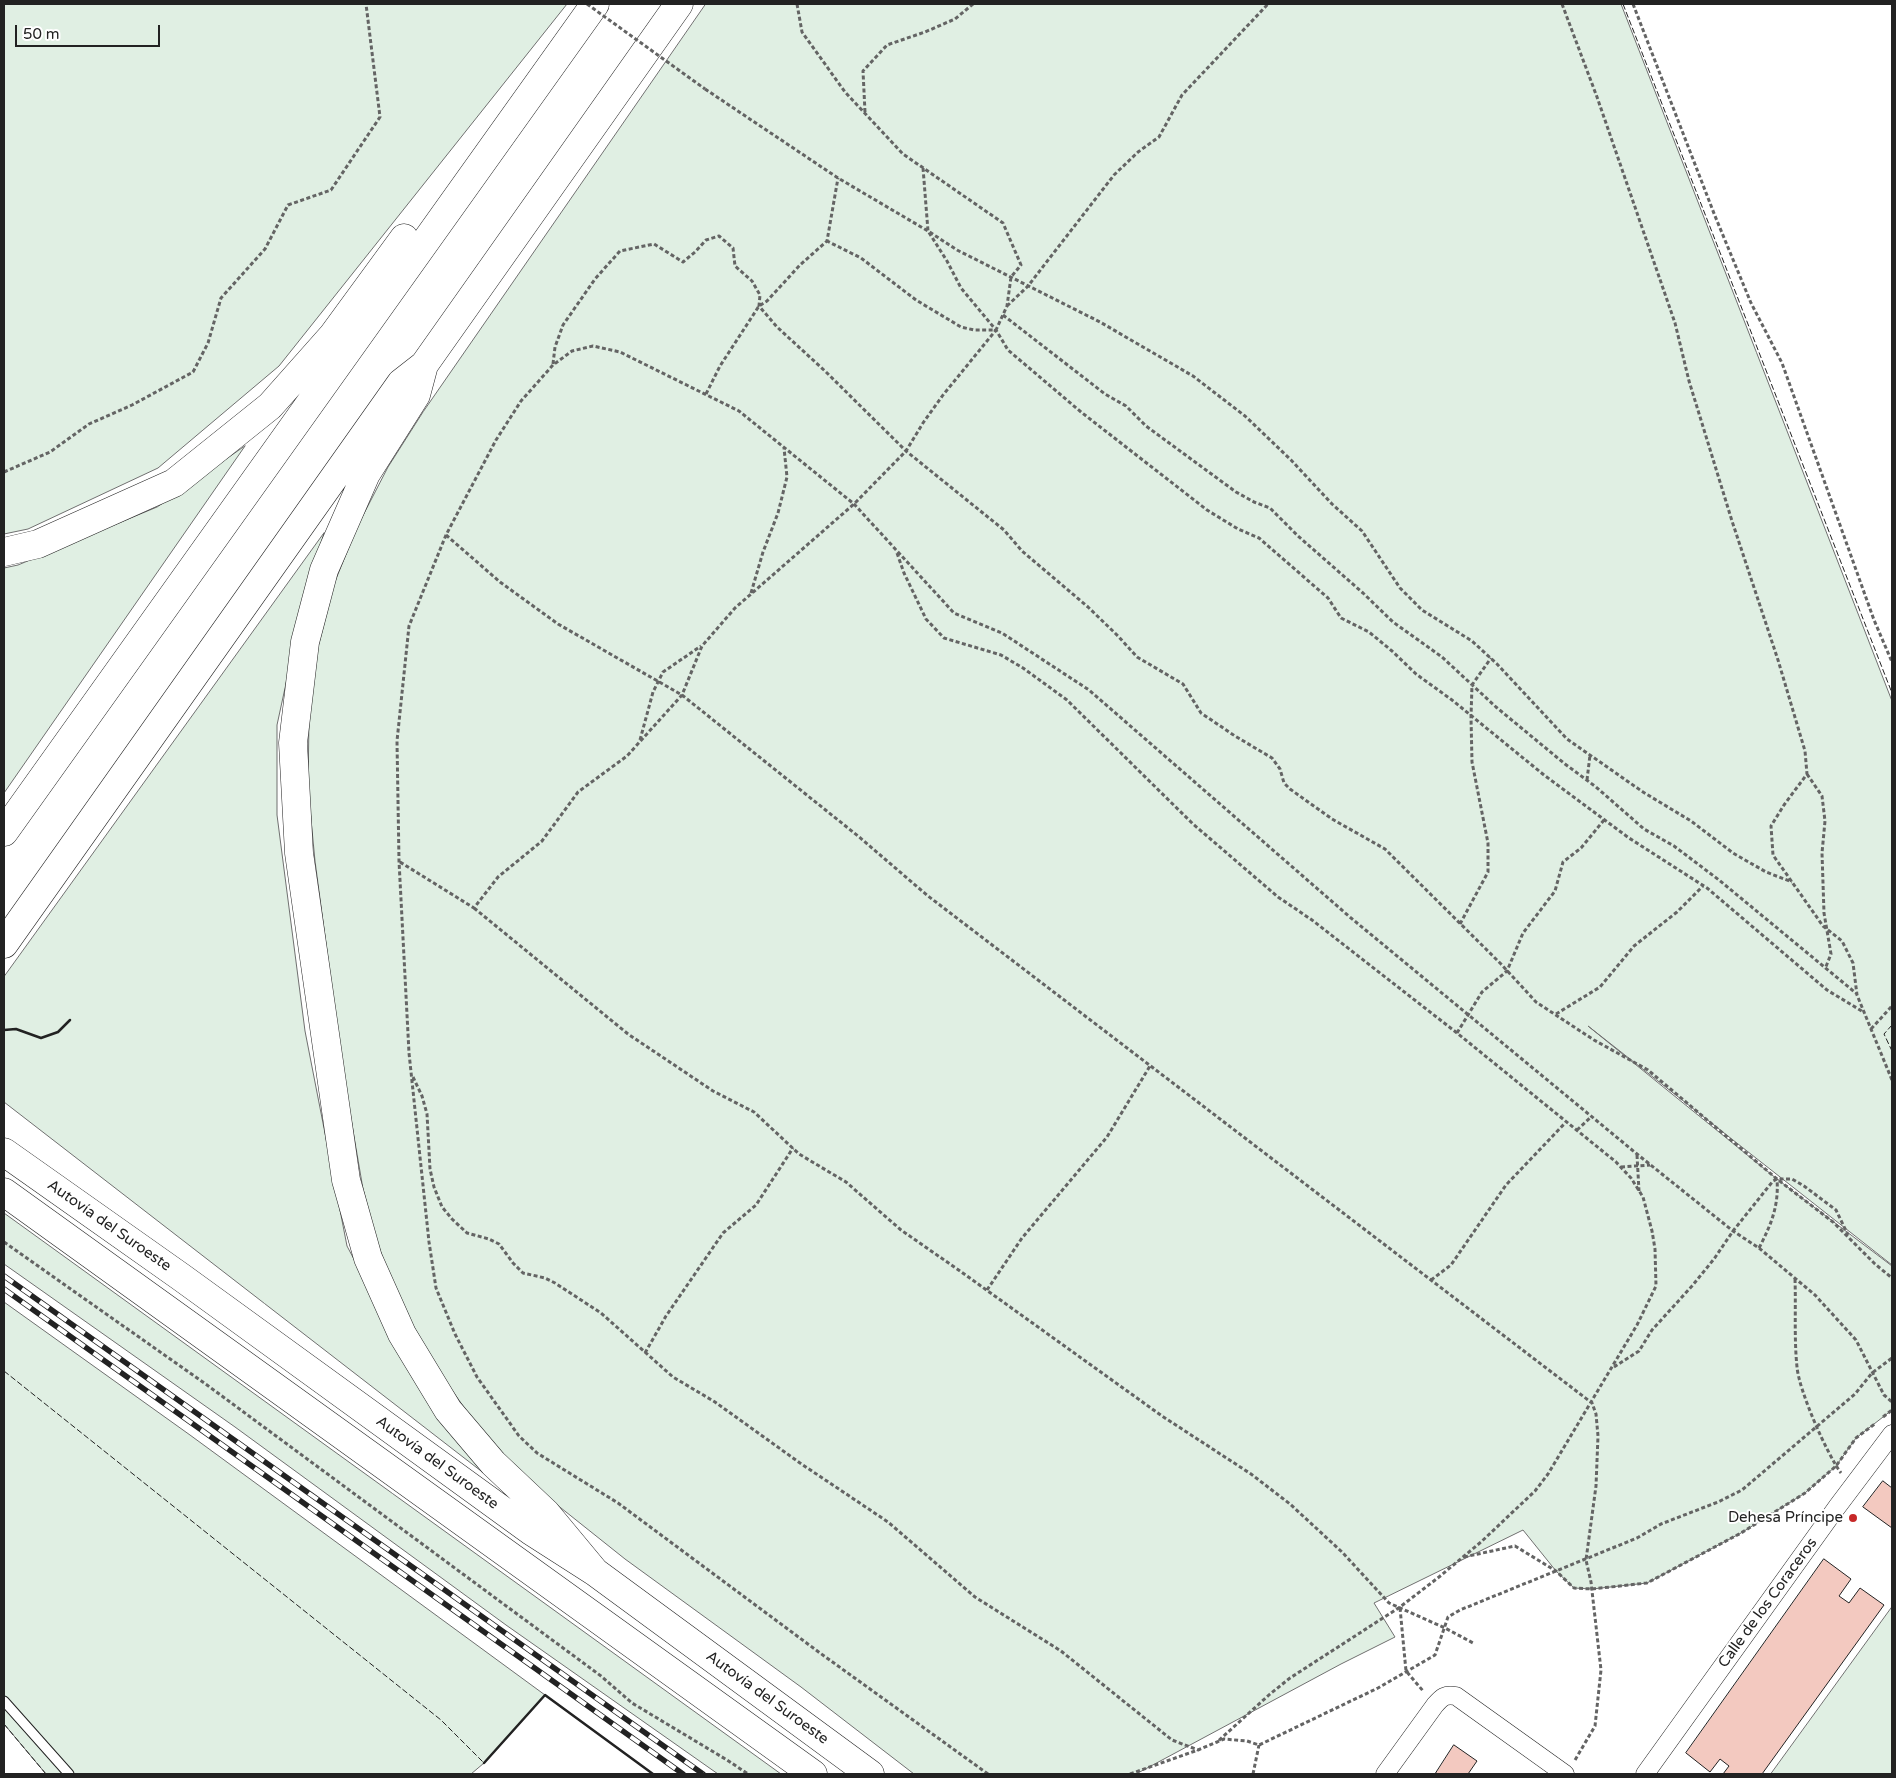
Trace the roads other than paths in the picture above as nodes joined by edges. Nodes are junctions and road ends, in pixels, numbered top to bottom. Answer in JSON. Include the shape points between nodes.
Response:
{"nodes":[{"id":1,"x":595,"y":4,"type":"edge"},
{"id":2,"x":679,"y":4,"type":"edge"},
{"id":3,"x":518,"y":111,"type":"junction"},
{"id":4,"x":424,"y":365,"type":"junction"},
{"id":5,"x":4,"y":552,"type":"edge"},
{"id":6,"x":4,"y":832,"type":"edge"},
{"id":7,"x":4,"y":944,"type":"edge"},
{"id":8,"x":4,"y":1133,"type":"edge"},
{"id":9,"x":4,"y":1152,"type":"edge"},
{"id":10,"x":4,"y":1192,"type":"edge"},
{"id":11,"x":181,"y":1277,"type":"junction"},
{"id":12,"x":1892,"y":1434,"type":"edge"},
{"id":13,"x":595,"y":1572,"type":"junction"},
{"id":14,"x":4,"y":1701,"type":"edge"},
{"id":15,"x":69,"y":1774,"type":"edge"},
{"id":16,"x":813,"y":1774,"type":"edge"},
{"id":17,"x":870,"y":1774,"type":"edge"},
{"id":18,"x":1385,"y":1774,"type":"edge"},
{"id":19,"x":1565,"y":1774,"type":"edge"},
{"id":20,"x":1645,"y":1774,"type":"edge"}],
"edges":[{"from":1,"to":3,"type":"highway"},
{"from":2,"to":4,"type":"highway"},
{"from":3,"to":5,"type":"highway","via":[[444,184],[333,335],[270,406],[174,483],[38,544]]},
{"from":3,"to":6,"type":"highway"},
{"from":4,"to":7,"type":"highway","via":[[401,383]]},
{"from":4,"to":13,"type":"highway","via":[[416,395],[366,474],[324,570],[305,642],[293,743],[306,901],[346,1180],[368,1258],[402,1334],[448,1410],[493,1463],[546,1513]]},
{"from":8,"to":11,"type":"highway","via":[[170,1255]]},
{"from":9,"to":11,"type":"highway","name":"Autovía del Suroeste"},
{"from":10,"to":16,"type":"highway"},
{"from":11,"to":13,"type":"highway","name":"Autovía del Suroeste","via":[[523,1526]]},
{"from":12,"to":20,"type":"street","name":"Calle de los Coraceros"},
{"from":13,"to":17,"type":"highway","name":"Autovía del Suroeste"},
{"from":14,"to":15,"type":"lane"},
{"from":18,"to":19,"type":"street","via":[[1442,1697],[1448,1695],[1456,1696]]}]}
